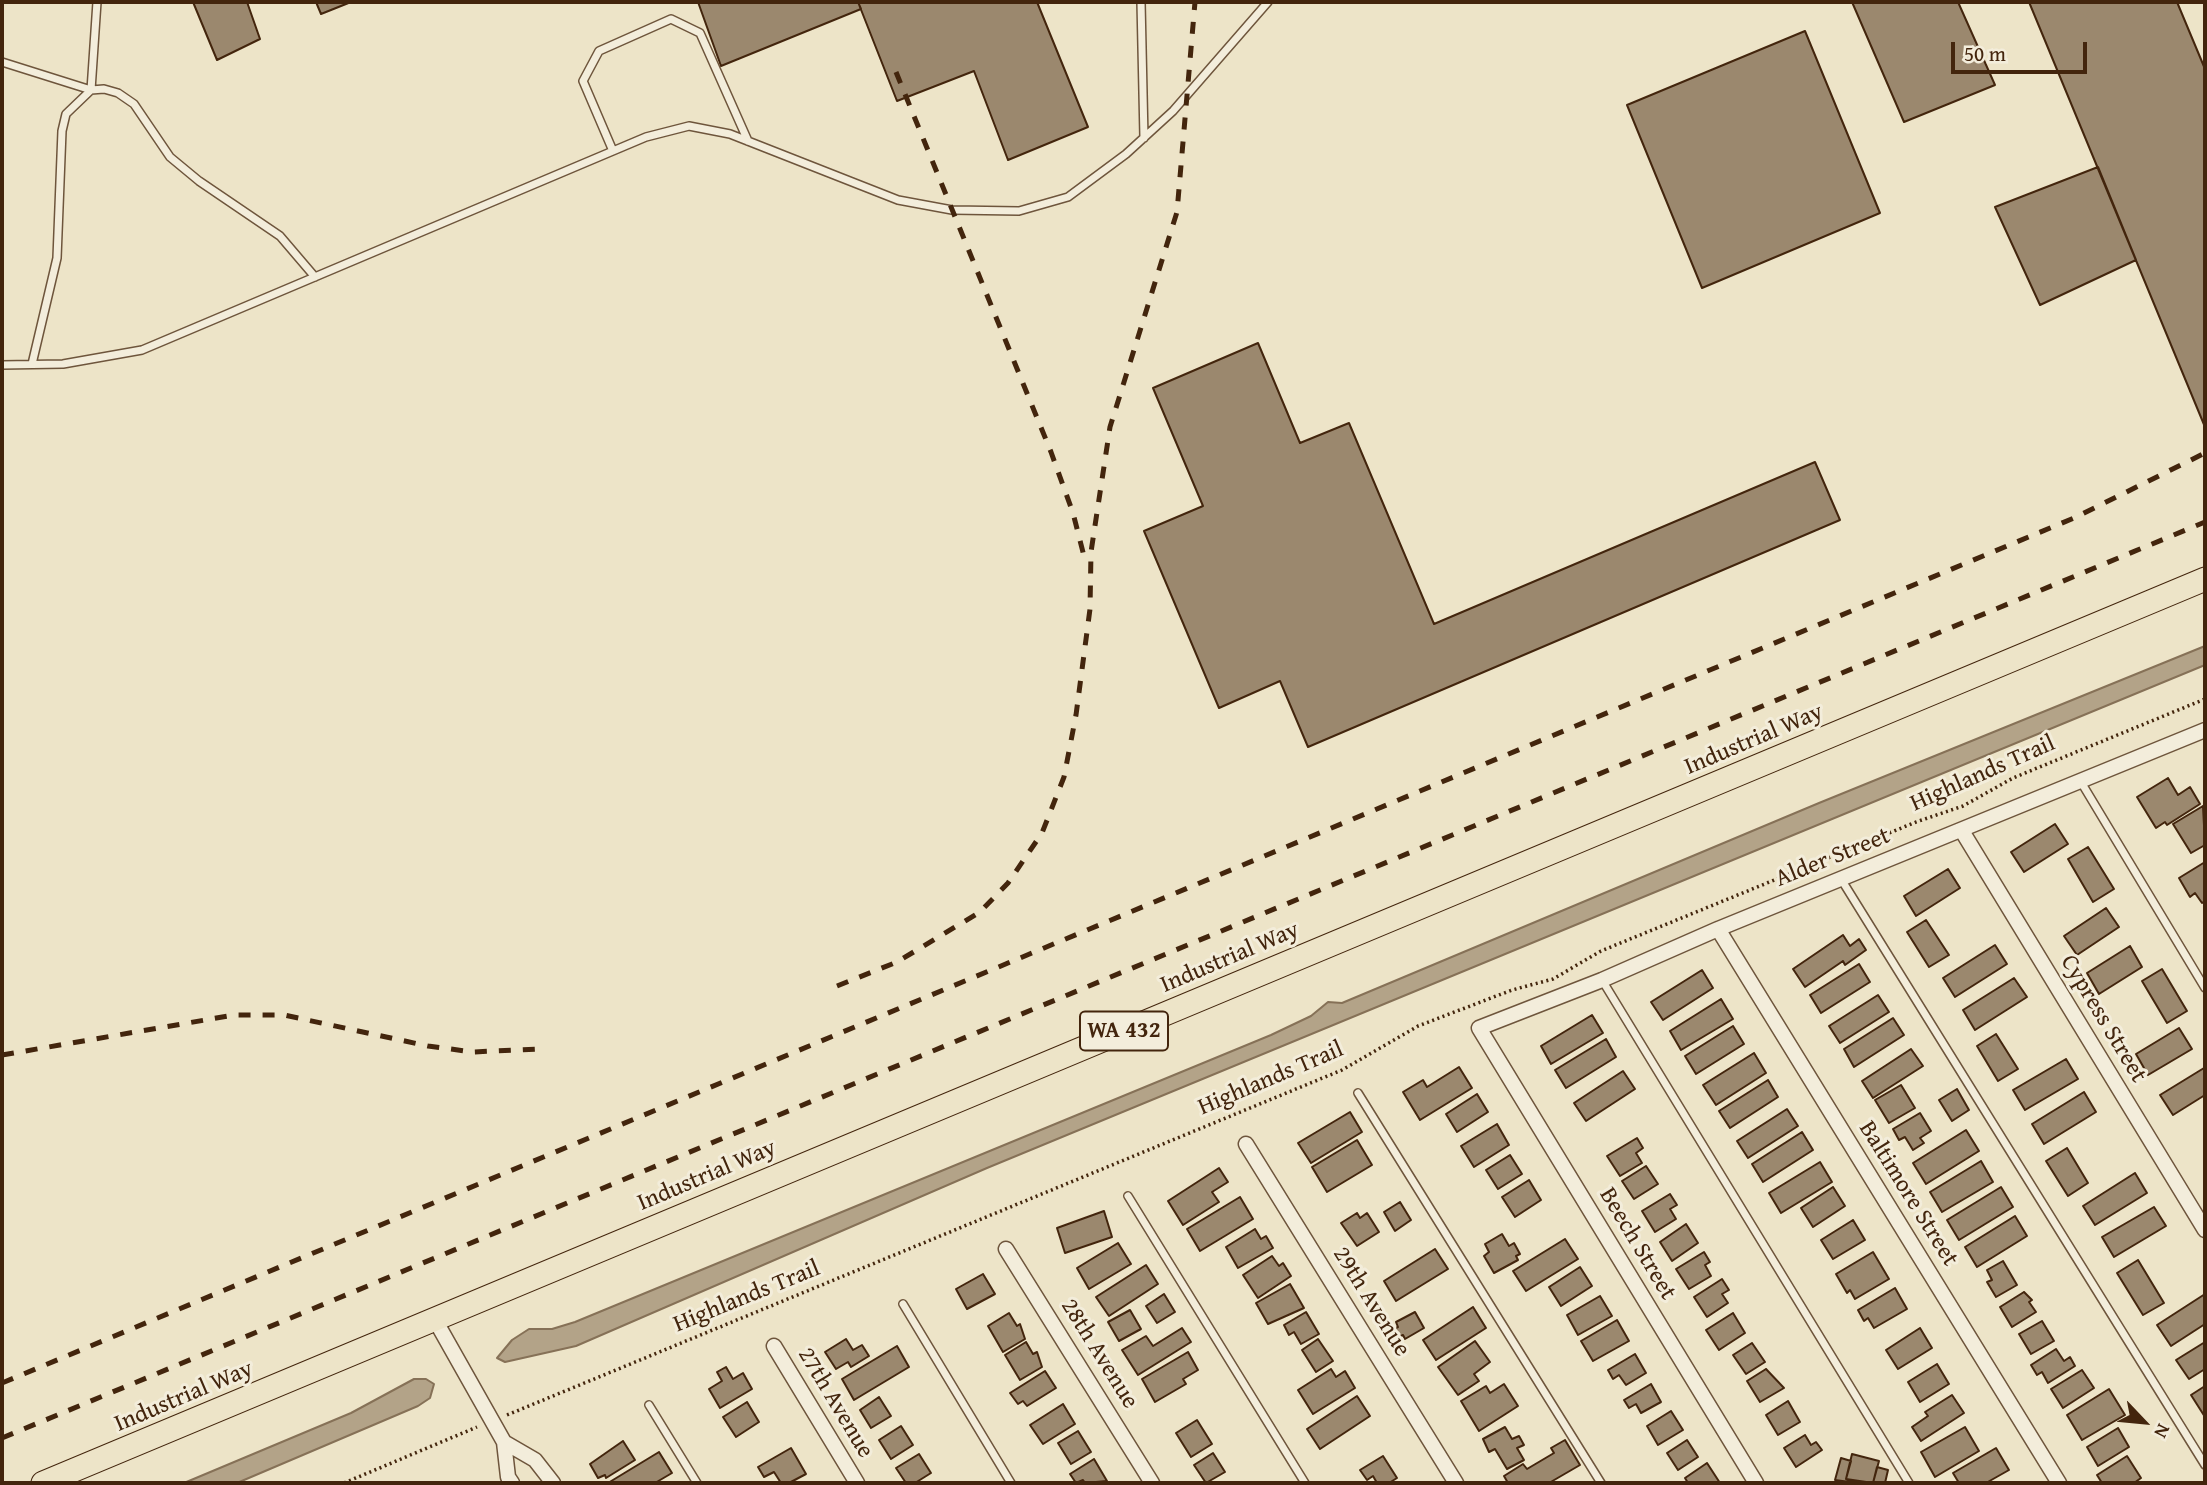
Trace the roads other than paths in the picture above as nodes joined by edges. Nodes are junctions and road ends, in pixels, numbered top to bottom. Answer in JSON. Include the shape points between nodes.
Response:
{"nodes":[{"id":1,"x":97,"y":2,"type":"edge"},
{"id":2,"x":1141,"y":2,"type":"edge"},
{"id":3,"x":1268,"y":2,"type":"edge"},
{"id":4,"x":2,"y":62,"type":"edge"},
{"id":5,"x":90,"y":90,"type":"junction"},
{"id":6,"x":1144,"y":138,"type":"junction"},
{"id":7,"x":748,"y":141,"type":"junction"},
{"id":8,"x":612,"y":151,"type":"junction"},
{"id":9,"x":315,"y":276,"type":"junction"},
{"id":10,"x":32,"y":364,"type":"junction"},
{"id":11,"x":2,"y":365,"type":"edge"},
{"id":12,"x":2205,"y":579,"type":"edge"},
{"id":13,"x":2205,"y":732,"type":"edge"},
{"id":14,"x":2081,"y":782,"type":"junction"},
{"id":15,"x":1962,"y":831,"type":"junction"},
{"id":16,"x":1841,"y":879,"type":"junction"},
{"id":17,"x":1718,"y":929,"type":"junction"},
{"id":18,"x":1602,"y":981,"type":"junction"},
{"id":19,"x":2205,"y":988,"type":"edge"},
{"id":20,"x":1479,"y":1028,"type":"joint"},
{"id":21,"x":1358,"y":1093,"type":"dead end"},
{"id":22,"x":1246,"y":1144,"type":"dead end"},
{"id":23,"x":1128,"y":1196,"type":"dead end"},
{"id":24,"x":2205,"y":1230,"type":"edge"},
{"id":25,"x":1006,"y":1249,"type":"dead end"},
{"id":26,"x":903,"y":1304,"type":"dead end"},
{"id":27,"x":435,"y":1318,"type":"junction"},
{"id":28,"x":774,"y":1346,"type":"dead end"},
{"id":29,"x":649,"y":1405,"type":"dead end"},
{"id":30,"x":504,"y":1442,"type":"junction"},
{"id":31,"x":2205,"y":1465,"type":"edge"},
{"id":32,"x":43,"y":1483,"type":"edge"},
{"id":33,"x":512,"y":1483,"type":"edge"},
{"id":34,"x":553,"y":1483,"type":"edge"},
{"id":35,"x":697,"y":1483,"type":"edge"},
{"id":36,"x":857,"y":1483,"type":"edge"},
{"id":37,"x":1011,"y":1483,"type":"edge"},
{"id":38,"x":1152,"y":1483,"type":"edge"},
{"id":39,"x":1304,"y":1483,"type":"edge"},
{"id":40,"x":1456,"y":1483,"type":"edge"},
{"id":41,"x":1601,"y":1483,"type":"edge"},
{"id":42,"x":1756,"y":1483,"type":"edge"},
{"id":43,"x":1909,"y":1483,"type":"edge"},
{"id":44,"x":2059,"y":1483,"type":"edge"}],
"edges":[{"from":1,"to":5,"type":"lane"},
{"from":2,"to":6,"type":"lane"},
{"from":3,"to":6,"type":"lane"},
{"from":4,"to":5,"type":"lane"},
{"from":5,"to":9,"type":"lane","via":[[118,93],[134,104],[170,157],[280,236]]},
{"from":5,"to":10,"type":"lane","via":[[66,114],[62,131],[57,258]]},
{"from":6,"to":7,"type":"lane","via":[[1068,197],[1019,211],[952,210],[898,200]]},
{"from":7,"to":8,"type":"lane","via":[[689,126]]},
{"from":7,"to":8,"type":"lane","via":[[700,33],[671,19],[599,51],[583,81]]},
{"from":8,"to":9,"type":"lane"},
{"from":9,"to":10,"type":"lane","via":[[142,350],[63,364]]},
{"from":10,"to":11,"type":"lane"},
{"from":12,"to":27,"type":"main road","name":"Industrial Way","number":"WA 432"},
{"from":13,"to":14,"type":"street","name":"Alder Street"},
{"from":14,"to":15,"type":"street","name":"Alder Street"},
{"from":14,"to":19,"type":"lane"},
{"from":15,"to":16,"type":"street","name":"Alder Street"},
{"from":15,"to":24,"type":"street","name":"Cypress Street"},
{"from":16,"to":17,"type":"street","name":"Alder Street"},
{"from":16,"to":31,"type":"lane"},
{"from":17,"to":18,"type":"street","name":"Alder Street"},
{"from":17,"to":44,"type":"street","name":"Baltimore Street"},
{"from":18,"to":20,"type":"street","name":"Alder Street"},
{"from":18,"to":43,"type":"lane"},
{"from":20,"to":42,"type":"street","name":"Beech Street"},
{"from":21,"to":41,"type":"lane"},
{"from":22,"to":40,"type":"street","name":"29th Avenue"},
{"from":23,"to":39,"type":"lane"},
{"from":25,"to":38,"type":"street","name":"28th Avenue"},
{"from":26,"to":37,"type":"lane"},
{"from":27,"to":30,"type":"street"},
{"from":27,"to":32,"type":"main road","name":"Industrial Way","number":"WA 432"},
{"from":28,"to":36,"type":"street","name":"27th Avenue"},
{"from":29,"to":35,"type":"lane"},
{"from":30,"to":33,"type":"street"},
{"from":30,"to":34,"type":"street","via":[[535,1460]]}]}
